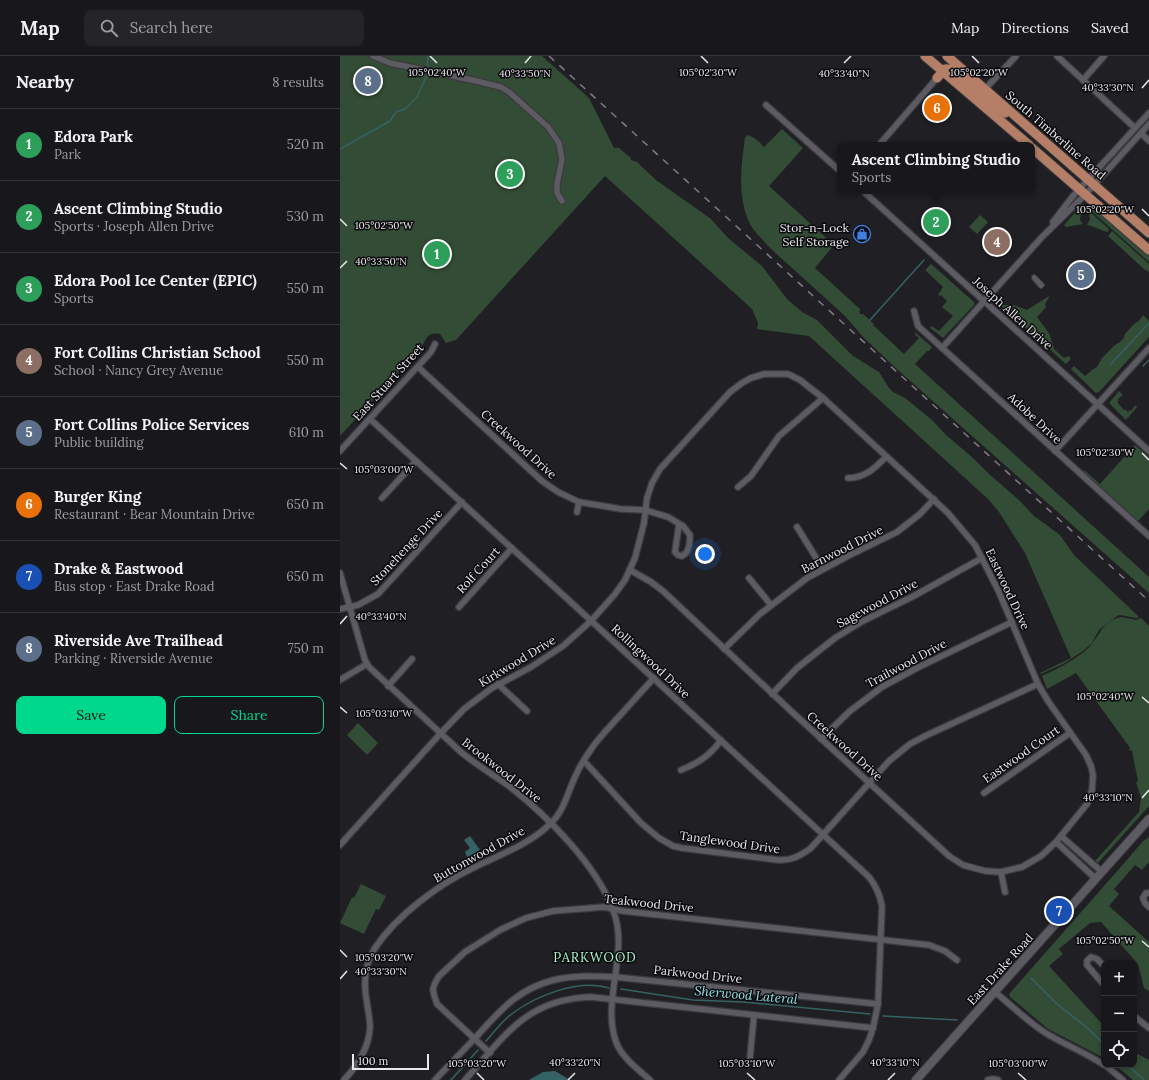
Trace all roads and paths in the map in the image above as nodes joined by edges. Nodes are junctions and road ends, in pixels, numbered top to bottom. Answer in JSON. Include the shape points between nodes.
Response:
{"nodes":[{"id":1,"x":373,"y":56,"type":"edge"},
{"id":2,"x":925,"y":56,"type":"edge"},
{"id":3,"x":947,"y":56,"type":"edge"},
{"id":4,"x":1016,"y":56,"type":"edge"},
{"id":5,"x":1057,"y":56,"type":"edge"},
{"id":6,"x":1104,"y":56,"type":"edge"},
{"id":7,"x":940,"y":75,"type":"junction"},
{"id":8,"x":1083,"y":80,"type":"junction"},
{"id":9,"x":986,"y":89,"type":"junction"},
{"id":10,"x":766,"y":105,"type":"dead end"},
{"id":11,"x":1149,"y":113,"type":"edge"},
{"id":12,"x":1014,"y":115,"type":"junction"},
{"id":13,"x":1149,"y":124,"type":"edge"},
{"id":14,"x":1135,"y":128,"type":"junction"},
{"id":15,"x":1141,"y":134,"type":"junction"},
{"id":16,"x":1149,"y":141,"type":"edge"},
{"id":17,"x":882,"y":142,"type":"edge"},
{"id":18,"x":1025,"y":142,"type":"edge"},
{"id":19,"x":1035,"y":151,"type":"edge"},
{"id":20,"x":837,"y":168,"type":"edge"},
{"id":21,"x":1092,"y":182,"type":"junction"},
{"id":22,"x":1083,"y":192,"type":"junction"},
{"id":23,"x":866,"y":194,"type":"edge"},
{"id":24,"x":562,"y":201,"type":"dead end"},
{"id":25,"x":1149,"y":233,"type":"edge"},
{"id":26,"x":1149,"y":250,"type":"edge"},
{"id":27,"x":984,"y":301,"type":"junction"},
{"id":28,"x":914,"y":311,"type":"dead end"},
{"id":29,"x":435,"y":344,"type":"dead end"},
{"id":30,"x":942,"y":348,"type":"junction"},
{"id":31,"x":1149,"y":348,"type":"edge"},
{"id":32,"x":418,"y":367,"type":"junction"},
{"id":33,"x":764,"y":374,"type":"joint"},
{"id":34,"x":823,"y":398,"type":"junction"},
{"id":35,"x":1098,"y":404,"type":"junction"},
{"id":36,"x":370,"y":419,"type":"junction"},
{"id":37,"x":340,"y":451,"type":"edge"},
{"id":38,"x":1055,"y":451,"type":"junction"},
{"id":39,"x":1149,"y":451,"type":"edge"},
{"id":40,"x":886,"y":457,"type":"junction"},
{"id":41,"x":416,"y":461,"type":"junction"},
{"id":42,"x":848,"y":478,"type":"dead end"},
{"id":43,"x":738,"y":487,"type":"dead end"},
{"id":44,"x":382,"y":498,"type":"dead end"},
{"id":45,"x":934,"y":499,"type":"junction"},
{"id":46,"x":462,"y":502,"type":"junction"},
{"id":47,"x":579,"y":502,"type":"junction"},
{"id":48,"x":645,"y":510,"type":"junction"},
{"id":49,"x":577,"y":512,"type":"dead end"},
{"id":50,"x":680,"y":524,"type":"junction"},
{"id":51,"x":797,"y":527,"type":"dead end"},
{"id":52,"x":1149,"y":536,"type":"edge"},
{"id":53,"x":512,"y":548,"type":"junction"},
{"id":54,"x":982,"y":558,"type":"junction"},
{"id":55,"x":823,"y":569,"type":"junction"},
{"id":56,"x":630,"y":570,"type":"junction"},
{"id":57,"x":340,"y":572,"type":"edge"},
{"id":58,"x":749,"y":578,"type":"dead end"},
{"id":59,"x":771,"y":605,"type":"junction"},
{"id":60,"x":350,"y":607,"type":"junction"},
{"id":61,"x":459,"y":607,"type":"dead end"},
{"id":62,"x":340,"y":609,"type":"edge"},
{"id":63,"x":591,"y":620,"type":"junction"},
{"id":64,"x":1012,"y":622,"type":"junction"},
{"id":65,"x":724,"y":649,"type":"junction"},
{"id":66,"x":412,"y":659,"type":"dead end"},
{"id":67,"x":367,"y":664,"type":"junction"},
{"id":68,"x":654,"y":678,"type":"junction"},
{"id":69,"x":340,"y":680,"type":"edge"},
{"id":70,"x":498,"y":684,"type":"junction"},
{"id":71,"x":1038,"y":684,"type":"junction"},
{"id":72,"x":388,"y":686,"type":"junction"},
{"id":73,"x":772,"y":694,"type":"junction"},
{"id":74,"x":527,"y":711,"type":"dead end"},
{"id":75,"x":1070,"y":733,"type":"junction"},
{"id":76,"x":440,"y":734,"type":"junction"},
{"id":77,"x":821,"y":739,"type":"junction"},
{"id":78,"x":721,"y":740,"type":"junction"},
{"id":79,"x":584,"y":761,"type":"junction"},
{"id":80,"x":681,"y":770,"type":"dead end"},
{"id":81,"x":869,"y":783,"type":"junction"},
{"id":82,"x":984,"y":793,"type":"dead end"},
{"id":83,"x":1149,"y":819,"type":"edge"},
{"id":84,"x":551,"y":824,"type":"junction"},
{"id":85,"x":823,"y":835,"type":"junction"},
{"id":86,"x":1061,"y":836,"type":"junction"},
{"id":87,"x":1056,"y":842,"type":"junction"},
{"id":88,"x":340,"y":845,"type":"edge"},
{"id":89,"x":1002,"y":872,"type":"junction"},
{"id":90,"x":1099,"y":876,"type":"junction"},
{"id":91,"x":1004,"y":892,"type":"dead end"},
{"id":92,"x":1149,"y":893,"type":"edge"},
{"id":93,"x":1149,"y":907,"type":"edge"},
{"id":94,"x":614,"y":910,"type":"junction"},
{"id":95,"x":881,"y":938,"type":"junction"},
{"id":96,"x":957,"y":960,"type":"dead end"},
{"id":97,"x":1101,"y":963,"type":"edge"},
{"id":98,"x":615,"y":979,"type":"junction"},
{"id":99,"x":1101,"y":981,"type":"edge"},
{"id":100,"x":995,"y":992,"type":"junction"},
{"id":101,"x":613,"y":997,"type":"junction"},
{"id":102,"x":878,"y":1004,"type":"junction"},
{"id":103,"x":754,"y":1015,"type":"junction"},
{"id":104,"x":1137,"y":1018,"type":"edge"},
{"id":105,"x":873,"y":1028,"type":"junction"},
{"id":106,"x":1149,"y":1028,"type":"edge"},
{"id":107,"x":474,"y":1039,"type":"junction"},
{"id":108,"x":490,"y":1053,"type":"junction"},
{"id":109,"x":750,"y":1058,"type":"dead end"},
{"id":110,"x":1101,"y":1063,"type":"edge"},
{"id":111,"x":1108,"y":1068,"type":"edge"},
{"id":112,"x":344,"y":1080,"type":"edge"},
{"id":113,"x":435,"y":1080,"type":"edge"},
{"id":114,"x":465,"y":1080,"type":"edge"},
{"id":115,"x":650,"y":1080,"type":"edge"},
{"id":116,"x":839,"y":1080,"type":"edge"},
{"id":117,"x":916,"y":1080,"type":"edge"},
{"id":118,"x":988,"y":1080,"type":"edge"},
{"id":119,"x":998,"y":1080,"type":"edge"},
{"id":120,"x":1123,"y":1080,"type":"edge"}],
"edges":[{"from":1,"to":24,"type":"street","via":[[390,63],[432,71],[509,92],[548,126],[559,143],[562,164],[557,193]]},
{"from":2,"to":7,"type":"main road"},
{"from":3,"to":9,"type":"main road","name":"South Timberline Road"},
{"from":4,"to":9,"type":"street"},
{"from":5,"to":8,"type":"street"},
{"from":6,"to":8,"type":"street"},
{"from":7,"to":12,"type":"main road","via":[[947,68],[954,71],[994,106]]},
{"from":7,"to":17,"type":"street"},
{"from":7,"to":18,"type":"main road"},
{"from":8,"to":14,"type":"street"},
{"from":9,"to":12,"type":"main road","name":"South Timberline Road"},
{"from":10,"to":20,"type":"street"},
{"from":11,"to":14,"type":"street"},
{"from":12,"to":21,"type":"main road","name":"South Timberline Road"},
{"from":13,"to":15,"type":"street"},
{"from":14,"to":21,"type":"street"},
{"from":15,"to":16,"type":"street"},
{"from":15,"to":21,"type":"street"},
{"from":19,"to":22,"type":"main road","name":"South Timberline Road"},
{"from":21,"to":22,"type":"street"},
{"from":21,"to":25,"type":"main road","name":"South Timberline Road"},
{"from":22,"to":26,"type":"main road","name":"South Timberline Road"},
{"from":22,"to":27,"type":"street"},
{"from":23,"to":27,"type":"street","name":"Joseph Allen Drive"},
{"from":27,"to":30,"type":"street"},
{"from":27,"to":35,"type":"street","name":"Joseph Allen Drive"},
{"from":28,"to":30,"type":"street","name":"Adobe Drive","via":[[918,326]]},
{"from":29,"to":32,"type":"street","name":"East Stuart Street"},
{"from":30,"to":38,"type":"street","name":"Adobe Drive"},
{"from":31,"to":35,"type":"street"},
{"from":32,"to":36,"type":"street","name":"East Stuart Street"},
{"from":32,"to":47,"type":"street","name":"Creekwood Drive","via":[[542,481]]},
{"from":33,"to":34,"type":"street","name":"Eastwood Drive","via":[[788,374]]},
{"from":33,"to":48,"type":"street","name":"Kirkwood Drive","via":[[751,378],[730,392],[664,465],[652,483]]},
{"from":34,"to":40,"type":"street","name":"Eastwood Drive"},
{"from":34,"to":43,"type":"street","via":[[778,436],[751,476]]},
{"from":35,"to":38,"type":"street"},
{"from":35,"to":39,"type":"street","name":"Joseph Allen Drive"},
{"from":36,"to":37,"type":"street","name":"East Stuart Street"},
{"from":36,"to":41,"type":"street","name":"Rollingwood Drive"},
{"from":38,"to":52,"type":"street","name":"Adobe Drive"},
{"from":40,"to":42,"type":"street","via":[[865,475]]},
{"from":40,"to":45,"type":"street","name":"Eastwood Drive"},
{"from":41,"to":44,"type":"street"},
{"from":41,"to":46,"type":"street","name":"Rollingwood Drive"},
{"from":45,"to":54,"type":"street","name":"Eastwood Drive","via":[[962,528]]},
{"from":45,"to":55,"type":"street","name":"Barnwood Drive","via":[[897,532]]},
{"from":46,"to":53,"type":"street","name":"Rollingwood Drive"},
{"from":46,"to":60,"type":"street","name":"Stonehenge Drive","via":[[378,594]]},
{"from":47,"to":48,"type":"street","name":"Creekwood Drive"},
{"from":47,"to":49,"type":"street"},
{"from":48,"to":50,"type":"street","name":"Creekwood Drive"},
{"from":48,"to":56,"type":"street","name":"Kirkwood Drive","via":[[639,544]]},
{"from":50,"to":50,"type":"street","via":[[690,535],[686,554],[682,556],[675,552]]},
{"from":51,"to":55,"type":"street"},
{"from":53,"to":61,"type":"street","name":"Rolf Court"},
{"from":53,"to":63,"type":"street","name":"Rollingwood Drive"},
{"from":54,"to":64,"type":"street","name":"Eastwood Drive"},
{"from":54,"to":73,"type":"street","name":"Sagewood Drive","via":[[835,638],[797,668]]},
{"from":55,"to":59,"type":"street","name":"Barnwood Drive"},
{"from":56,"to":63,"type":"street","name":"Kirkwood Drive","via":[[615,594]]},
{"from":56,"to":65,"type":"street","name":"Creekwood Drive","via":[[658,586]]},
{"from":57,"to":60,"type":"street","name":"Brookwood Drive"},
{"from":58,"to":59,"type":"street"},
{"from":59,"to":65,"type":"street","name":"Barnwood Drive"},
{"from":60,"to":62,"type":"street","name":"Stonehenge Drive"},
{"from":60,"to":67,"type":"street","name":"Brookwood Drive"},
{"from":63,"to":68,"type":"street","name":"Rollingwood Drive"},
{"from":63,"to":70,"type":"street","name":"Kirkwood Drive","via":[[577,635],[546,658]]},
{"from":64,"to":71,"type":"street","name":"Eastwood Drive"},
{"from":64,"to":77,"type":"street","name":"Trailwood Drive","via":[[882,687],[850,711]]},
{"from":65,"to":73,"type":"street","name":"Creekwood Drive"},
{"from":66,"to":72,"type":"street"},
{"from":67,"to":69,"type":"street"},
{"from":67,"to":72,"type":"street","name":"Brookwood Drive"},
{"from":68,"to":78,"type":"street","name":"Rollingwood Drive"},
{"from":68,"to":79,"type":"street","name":"Buttonwood Drive","via":[[590,749]]},
{"from":70,"to":74,"type":"street"},
{"from":70,"to":76,"type":"street","name":"Kirkwood Drive","via":[[464,710]]},
{"from":71,"to":75,"type":"street","name":"Eastwood Drive"},
{"from":71,"to":81,"type":"street","name":"Tanglewood Drive","via":[[910,744],[889,761]]},
{"from":72,"to":76,"type":"street","name":"Brookwood Drive"},
{"from":73,"to":77,"type":"street","name":"Creekwood Drive"},
{"from":75,"to":82,"type":"street","name":"Eastwood Court"},
{"from":75,"to":86,"type":"street","name":"Eastwood Drive","via":[[1091,766],[1092,790],[1087,804]]},
{"from":76,"to":84,"type":"street","name":"Brookwood Drive","via":[[477,765],[513,790]]},
{"from":76,"to":88,"type":"street","name":"Kirkwood Drive"},
{"from":77,"to":81,"type":"street","name":"Creekwood Drive"},
{"from":78,"to":80,"type":"street","via":[[705,758]]},
{"from":78,"to":85,"type":"street","name":"Rollingwood Drive"},
{"from":79,"to":84,"type":"street","name":"Buttonwood Drive","via":[[562,810]]},
{"from":79,"to":85,"type":"street","name":"Tanglewood Drive","via":[[641,823],[659,838],[674,846],[782,860],[802,854]]},
{"from":81,"to":85,"type":"street","name":"Tanglewood Drive"},
{"from":81,"to":89,"type":"street","name":"Creekwood Drive","via":[[955,860],[973,868]]},
{"from":83,"to":90,"type":"main road","name":"East Drake Road"},
{"from":84,"to":94,"type":"street","name":"Brookwood Drive","via":[[590,868]]},
{"from":84,"to":112,"type":"street","name":"Buttonwood Drive","via":[[523,843],[464,872],[436,890],[407,913],[384,937],[370,957],[364,976],[370,1027],[367,1044],[355,1068]]},
{"from":85,"to":95,"type":"street","name":"Rollingwood Drive","via":[[869,877],[876,887],[882,906]]},
{"from":86,"to":87,"type":"street","name":"Creekwood Drive"},
{"from":86,"to":90,"type":"street"},
{"from":87,"to":89,"type":"street","name":"Creekwood Drive","via":[[1032,862]]},
{"from":87,"to":90,"type":"street"},
{"from":89,"to":91,"type":"street"},
{"from":90,"to":100,"type":"main road","name":"East Drake Road"},
{"from":92,"to":93,"type":"street","via":[[1143,898]]},
{"from":94,"to":95,"type":"street","name":"Teakwood Drive"},
{"from":94,"to":98,"type":"street","name":"Brookwood Drive","via":[[619,931]]},
{"from":94,"to":107,"type":"street","name":"Teakwood Drive","via":[[604,907],[566,909],[526,918],[487,936],[464,952],[439,976],[433,989],[440,1008]]},
{"from":95,"to":96,"type":"street","name":"Teakwood Drive","via":[[929,945],[945,951]]},
{"from":95,"to":102,"type":"street","name":"Rollingwood Drive"},
{"from":97,"to":99,"type":"street","via":[[1095,957],[1087,961],[1087,965]]},
{"from":98,"to":101,"type":"street","name":"Brookwood Drive"},
{"from":98,"to":102,"type":"street","name":"Parkwood Drive"},
{"from":98,"to":107,"type":"street","name":"Parkwood Drive","via":[[575,976],[536,986],[504,1006]]},
{"from":100,"to":110,"type":"street","via":[[1044,1032]]},
{"from":100,"to":117,"type":"main road","name":"East Drake Road"},
{"from":101,"to":103,"type":"street"},
{"from":101,"to":108,"type":"street","via":[[576,997],[544,1006],[518,1022]]},
{"from":101,"to":115,"type":"street","name":"Brookwood Drive","via":[[612,1020],[616,1042],[630,1062]]},
{"from":102,"to":105,"type":"street","name":"Rollingwood Drive"},
{"from":103,"to":105,"type":"street"},
{"from":103,"to":109,"type":"street"},
{"from":104,"to":106,"type":"street"},
{"from":105,"to":116,"type":"street","name":"Rollingwood Drive","via":[[863,1052]]},
{"from":107,"to":108,"type":"street","name":"Teakwood Drive"},
{"from":107,"to":113,"type":"street","name":"Parkwood Drive"},
{"from":108,"to":114,"type":"street"},
{"from":111,"to":120,"type":"street"},
{"from":118,"to":119,"type":"street"}]}
